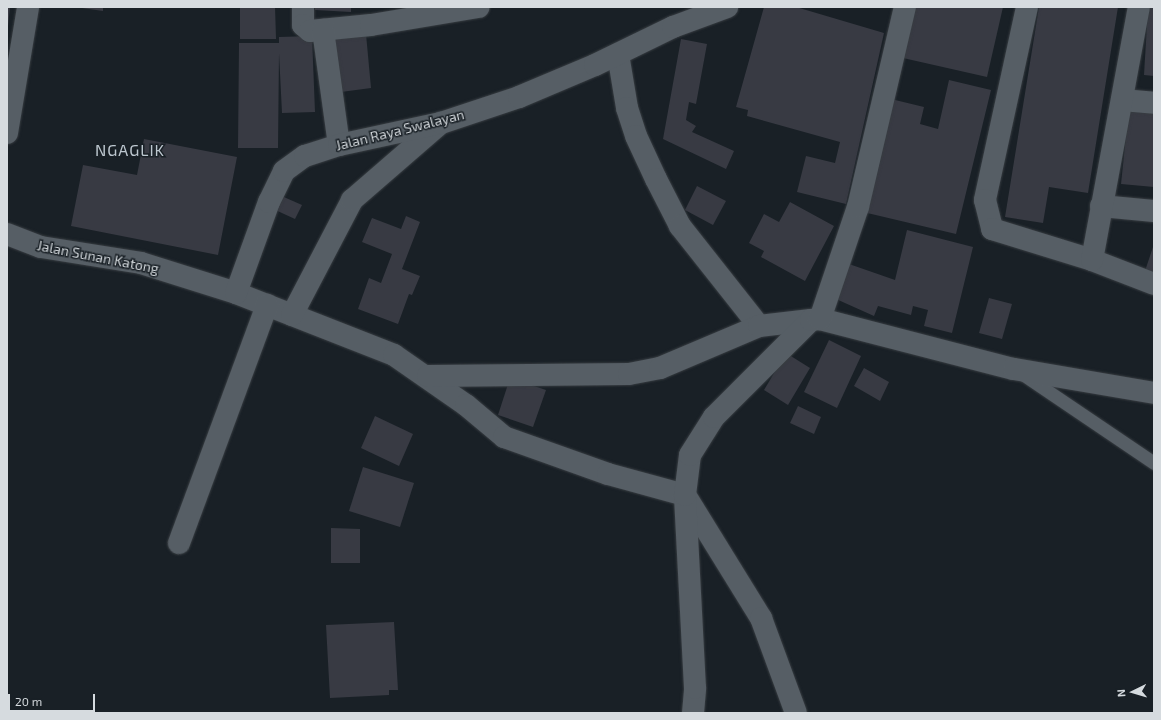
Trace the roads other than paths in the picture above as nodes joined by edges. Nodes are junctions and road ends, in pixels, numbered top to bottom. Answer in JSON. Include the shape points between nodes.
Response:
{"nodes":[{"id":1,"x":28,"y":7,"type":"edge"},
{"id":2,"x":303,"y":7,"type":"edge"},
{"id":3,"x":479,"y":7,"type":"edge"},
{"id":4,"x":727,"y":7,"type":"edge"},
{"id":5,"x":905,"y":7,"type":"edge"},
{"id":6,"x":1027,"y":7,"type":"edge"},
{"id":7,"x":1139,"y":7,"type":"edge"},
{"id":8,"x":372,"y":16,"type":"edge"},
{"id":9,"x":323,"y":30,"type":"junction"},
{"id":10,"x":15,"y":42,"type":"edge"},
{"id":11,"x":618,"y":54,"type":"junction"},
{"id":12,"x":1122,"y":100,"type":"junction"},
{"id":13,"x":1154,"y":103,"type":"edge"},
{"id":14,"x":441,"y":123,"type":"junction"},
{"id":15,"x":7,"y":133,"type":"edge"},
{"id":16,"x":339,"y":145,"type":"junction"},
{"id":17,"x":1101,"y":206,"type":"junction"},
{"id":18,"x":1154,"y":211,"type":"edge"},
{"id":19,"x":7,"y":234,"type":"edge"},
{"id":20,"x":1092,"y":260,"type":"junction"},
{"id":21,"x":1154,"y":284,"type":"edge"},
{"id":22,"x":236,"y":293,"type":"junction"},
{"id":23,"x":267,"y":305,"type":"junction"},
{"id":24,"x":292,"y":315,"type":"junction"},
{"id":25,"x":816,"y":320,"type":"junction"},
{"id":26,"x":760,"y":326,"type":"junction"},
{"id":27,"x":1014,"y":368,"type":"junction"},
{"id":28,"x":428,"y":376,"type":"junction"},
{"id":29,"x":1154,"y":393,"type":"edge"},
{"id":30,"x":1154,"y":462,"type":"edge"},
{"id":31,"x":685,"y":495,"type":"junction"},
{"id":32,"x":179,"y":543,"type":"dead end"},
{"id":33,"x":693,"y":713,"type":"edge"},
{"id":34,"x":796,"y":713,"type":"edge"}],
"edges":[{"from":1,"to":10,"type":"street"},
{"from":2,"to":9,"type":"street","via":[[304,27],[310,31]]},
{"from":3,"to":8,"type":"street"},
{"from":4,"to":11,"type":"street","name":"Jalan Raya Swalayan","via":[[673,27]]},
{"from":5,"to":25,"type":"street","via":[[858,207]]},
{"from":6,"to":20,"type":"street","via":[[985,200],[992,229]]},
{"from":7,"to":12,"type":"street"},
{"from":8,"to":9,"type":"street"},
{"from":9,"to":16,"type":"street"},
{"from":10,"to":15,"type":"street"},
{"from":11,"to":14,"type":"street","name":"Jalan Raya Swalayan","via":[[519,97]]},
{"from":11,"to":26,"type":"street","via":[[627,108],[636,136],[680,226]]},
{"from":12,"to":13,"type":"street"},
{"from":12,"to":17,"type":"street"},
{"from":14,"to":16,"type":"street","name":"Jalan Raya Swalayan"},
{"from":14,"to":24,"type":"street","via":[[352,200]]},
{"from":16,"to":22,"type":"street","name":"Jalan Raya Swalayan","via":[[306,156],[284,171],[269,202]]},
{"from":17,"to":18,"type":"street"},
{"from":17,"to":20,"type":"street"},
{"from":19,"to":22,"type":"street","name":"Jalan Sunan Katong","via":[[41,248],[141,263]]},
{"from":20,"to":21,"type":"street"},
{"from":22,"to":23,"type":"street","name":"Jalan Sunan Katong"},
{"from":23,"to":24,"type":"street","name":"Jalan Sunan Katong"},
{"from":23,"to":32,"type":"street"},
{"from":24,"to":28,"type":"street","name":"Jalan Sunan Katong","via":[[394,355]]},
{"from":25,"to":26,"type":"street"},
{"from":25,"to":27,"type":"street"},
{"from":25,"to":31,"type":"street","via":[[714,417],[690,454]]},
{"from":26,"to":28,"type":"street","via":[[677,362],[636,373]]},
{"from":27,"to":29,"type":"street"},
{"from":27,"to":30,"type":"lane"},
{"from":28,"to":31,"type":"street","name":"Jalan Sunan Katong","via":[[504,437],[608,474]]},
{"from":31,"to":33,"type":"street"},
{"from":31,"to":34,"type":"street","via":[[761,618]]}]}
